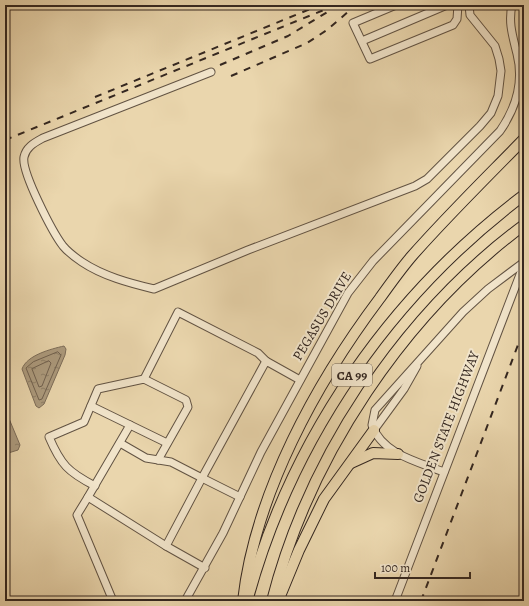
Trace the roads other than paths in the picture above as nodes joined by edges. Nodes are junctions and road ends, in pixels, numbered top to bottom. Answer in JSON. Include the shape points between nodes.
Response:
{"nodes":[{"id":1,"x":396,"y":5,"type":"edge"},
{"id":2,"x":447,"y":5,"type":"edge"},
{"id":3,"x":458,"y":5,"type":"edge"},
{"id":4,"x":469,"y":5,"type":"edge"},
{"id":5,"x":512,"y":5,"type":"edge"},
{"id":6,"x":362,"y":41,"type":"junction"},
{"id":7,"x":211,"y":72,"type":"dead end"},
{"id":8,"x":523,"y":140,"type":"edge"},
{"id":9,"x":524,"y":195,"type":"edge"},
{"id":10,"x":523,"y":226,"type":"edge"},
{"id":11,"x":524,"y":263,"type":"edge"},
{"id":12,"x":266,"y":361,"type":"junction"},
{"id":13,"x":417,"y":365,"type":"junction"},
{"id":14,"x":144,"y":379,"type":"junction"},
{"id":15,"x":300,"y":380,"type":"junction"},
{"id":16,"x":91,"y":406,"type":"junction"},
{"id":17,"x":130,"y":425,"type":"junction"},
{"id":18,"x":374,"y":430,"type":"junction"},
{"id":19,"x":120,"y":443,"type":"junction"},
{"id":20,"x":167,"y":443,"type":"junction"},
{"id":21,"x":398,"y":454,"type":"junction"},
{"id":22,"x":158,"y":460,"type":"junction"},
{"id":23,"x":348,"y":465,"type":"junction"},
{"id":24,"x":444,"y":472,"type":"junction"},
{"id":25,"x":202,"y":478,"type":"junction"},
{"id":26,"x":95,"y":486,"type":"junction"},
{"id":27,"x":88,"y":497,"type":"junction"},
{"id":28,"x":240,"y":497,"type":"junction"},
{"id":29,"x":166,"y":546,"type":"junction"},
{"id":30,"x":205,"y":568,"type":"junction"},
{"id":31,"x":113,"y":601,"type":"edge"},
{"id":32,"x":185,"y":601,"type":"edge"},
{"id":33,"x":243,"y":601,"type":"edge"},
{"id":34,"x":247,"y":601,"type":"edge"},
{"id":35,"x":272,"y":601,"type":"edge"},
{"id":36,"x":278,"y":601,"type":"edge"},
{"id":37,"x":395,"y":601,"type":"edge"}],
"edges":[{"from":1,"to":6,"type":"street","via":[[353,23]]},
{"from":2,"to":6,"type":"street"},
{"from":3,"to":6,"type":"street","via":[[457,19],[453,25],[370,59]]},
{"from":4,"to":7,"type":"street","via":[[470,15],[495,46],[501,71],[498,96],[491,113],[480,126],[422,183],[154,288],[125,282],[82,262],[65,248],[52,230],[24,164],[27,150],[43,138]]},
{"from":5,"to":15,"type":"street","name":"PEGASUS DRIVE","via":[[511,32],[520,77],[516,99],[507,121],[360,277],[337,310]]},
{"from":8,"to":33,"type":"highway","via":[[410,258],[350,338],[312,403],[271,492],[246,572]]},
{"from":9,"to":34,"type":"highway","number":"CA 99","via":[[467,240],[390,323],[360,362],[312,437],[297,467],[269,532]]},
{"from":10,"to":35,"type":"highway","number":"CA 99","via":[[446,294],[394,354],[362,400],[307,502]]},
{"from":11,"to":13,"type":"street","via":[[504,276],[463,312]]},
{"from":11,"to":24,"type":"street","name":"GOLDEN STATE HIGHWAY"},
{"from":12,"to":14,"type":"street","via":[[258,353],[178,312]]},
{"from":12,"to":15,"type":"street"},
{"from":12,"to":25,"type":"street"},
{"from":13,"to":18,"type":"street"},
{"from":13,"to":18,"type":"street","via":[[406,373],[375,410],[372,417]]},
{"from":14,"to":16,"type":"street","via":[[98,389]]},
{"from":14,"to":20,"type":"street","via":[[186,400],[188,407]]},
{"from":15,"to":28,"type":"street","name":"PEGASUS DRIVE"},
{"from":16,"to":17,"type":"street"},
{"from":16,"to":26,"type":"street","via":[[84,422],[49,436],[57,456],[73,474]]},
{"from":17,"to":19,"type":"street"},
{"from":17,"to":20,"type":"street"},
{"from":18,"to":21,"type":"street","via":[[384,443]]},
{"from":18,"to":23,"type":"highway"},
{"from":19,"to":22,"type":"street","via":[[146,458]]},
{"from":19,"to":26,"type":"street"},
{"from":20,"to":22,"type":"street"},
{"from":21,"to":23,"type":"highway","via":[[373,453]]},
{"from":21,"to":24,"type":"street"},
{"from":22,"to":25,"type":"street","via":[[171,462]]},
{"from":23,"to":36,"type":"highway","via":[[324,499]]},
{"from":24,"to":37,"type":"street","name":"GOLDEN STATE HIGHWAY"},
{"from":25,"to":28,"type":"street"},
{"from":25,"to":29,"type":"street"},
{"from":26,"to":27,"type":"street"},
{"from":27,"to":29,"type":"street"},
{"from":27,"to":31,"type":"street","via":[[78,515]]},
{"from":28,"to":30,"type":"street","name":"PEGASUS DRIVE"},
{"from":29,"to":30,"type":"street"},
{"from":30,"to":32,"type":"street","name":"PEGASUS DRIVE"}]}
